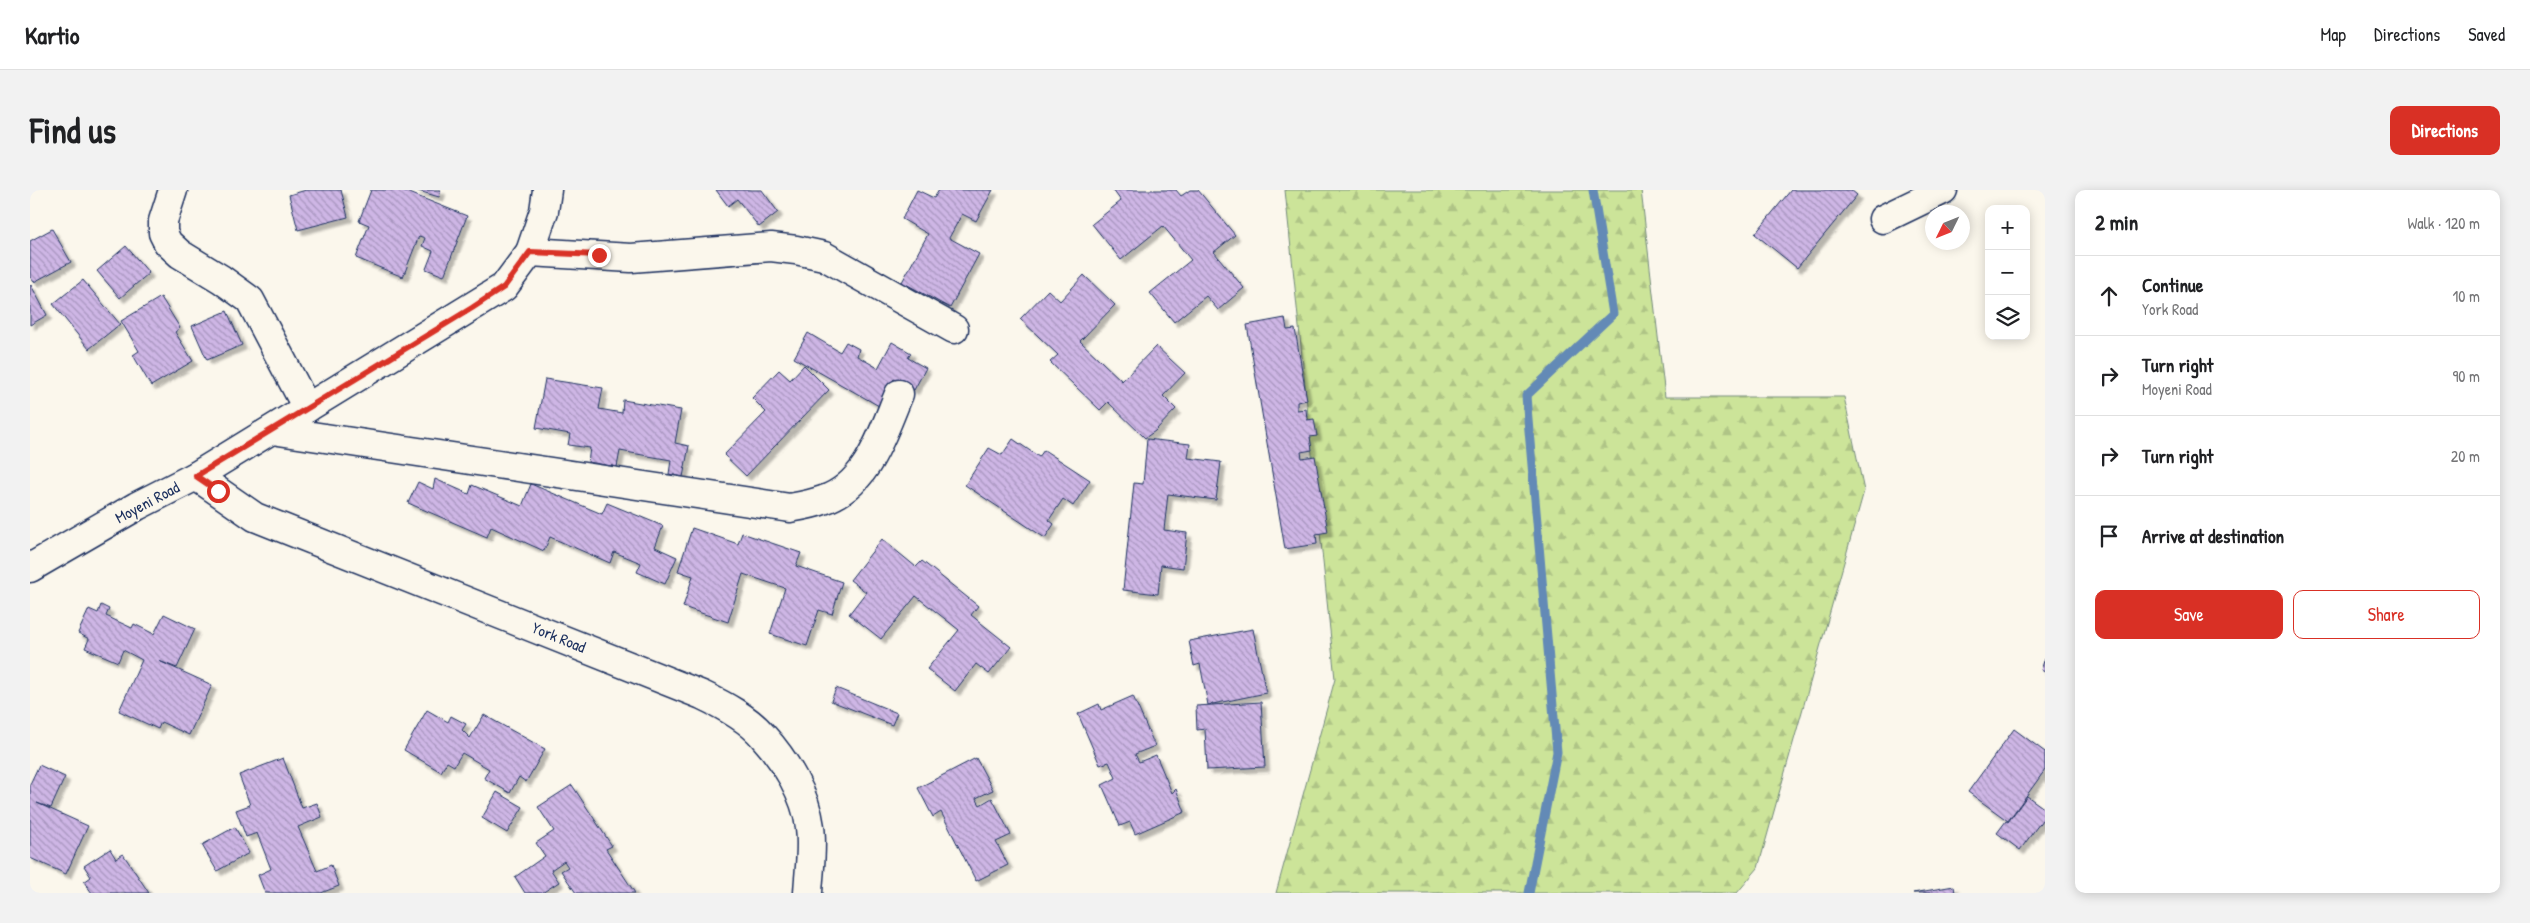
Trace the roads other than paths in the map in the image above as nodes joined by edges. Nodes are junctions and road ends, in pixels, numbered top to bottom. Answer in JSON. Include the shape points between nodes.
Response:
{"nodes":[{"id":1,"x":173,"y":190,"type":"edge"},
{"id":2,"x":547,"y":190,"type":"edge"},
{"id":3,"x":1943,"y":190,"type":"edge"},
{"id":4,"x":1883,"y":218,"type":"dead end"},
{"id":5,"x":530,"y":252,"type":"junction"},
{"id":6,"x":954,"y":330,"type":"dead end"},
{"id":7,"x":899,"y":394,"type":"dead end"},
{"id":8,"x":307,"y":408,"type":"junction"},
{"id":9,"x":272,"y":430,"type":"junction"},
{"id":10,"x":196,"y":476,"type":"junction"},
{"id":11,"x":30,"y":568,"type":"edge"},
{"id":12,"x":808,"y":893,"type":"edge"}],
"edges":[{"from":1,"to":8,"type":"street","via":[[162,221],[168,243],[250,300]]},
{"from":2,"to":5,"type":"street","name":"Moyeni Road","via":[[544,211]]},
{"from":3,"to":4,"type":"street"},
{"from":5,"to":6,"type":"street","via":[[631,258],[771,247],[796,250],[824,256]]},
{"from":5,"to":8,"type":"street","name":"Moyeni Road","via":[[504,287]]},
{"from":7,"to":9,"type":"street","via":[[868,464],[851,484],[825,500],[790,508]]},
{"from":8,"to":9,"type":"street","name":"Moyeni Road"},
{"from":9,"to":10,"type":"street","name":"Moyeni Road"},
{"from":10,"to":11,"type":"street","name":"Moyeni Road"},
{"from":10,"to":12,"type":"street","name":"York Road","via":[[255,517],[702,695],[746,722],[763,735],[786,767],[805,808],[811,841]]}]}
